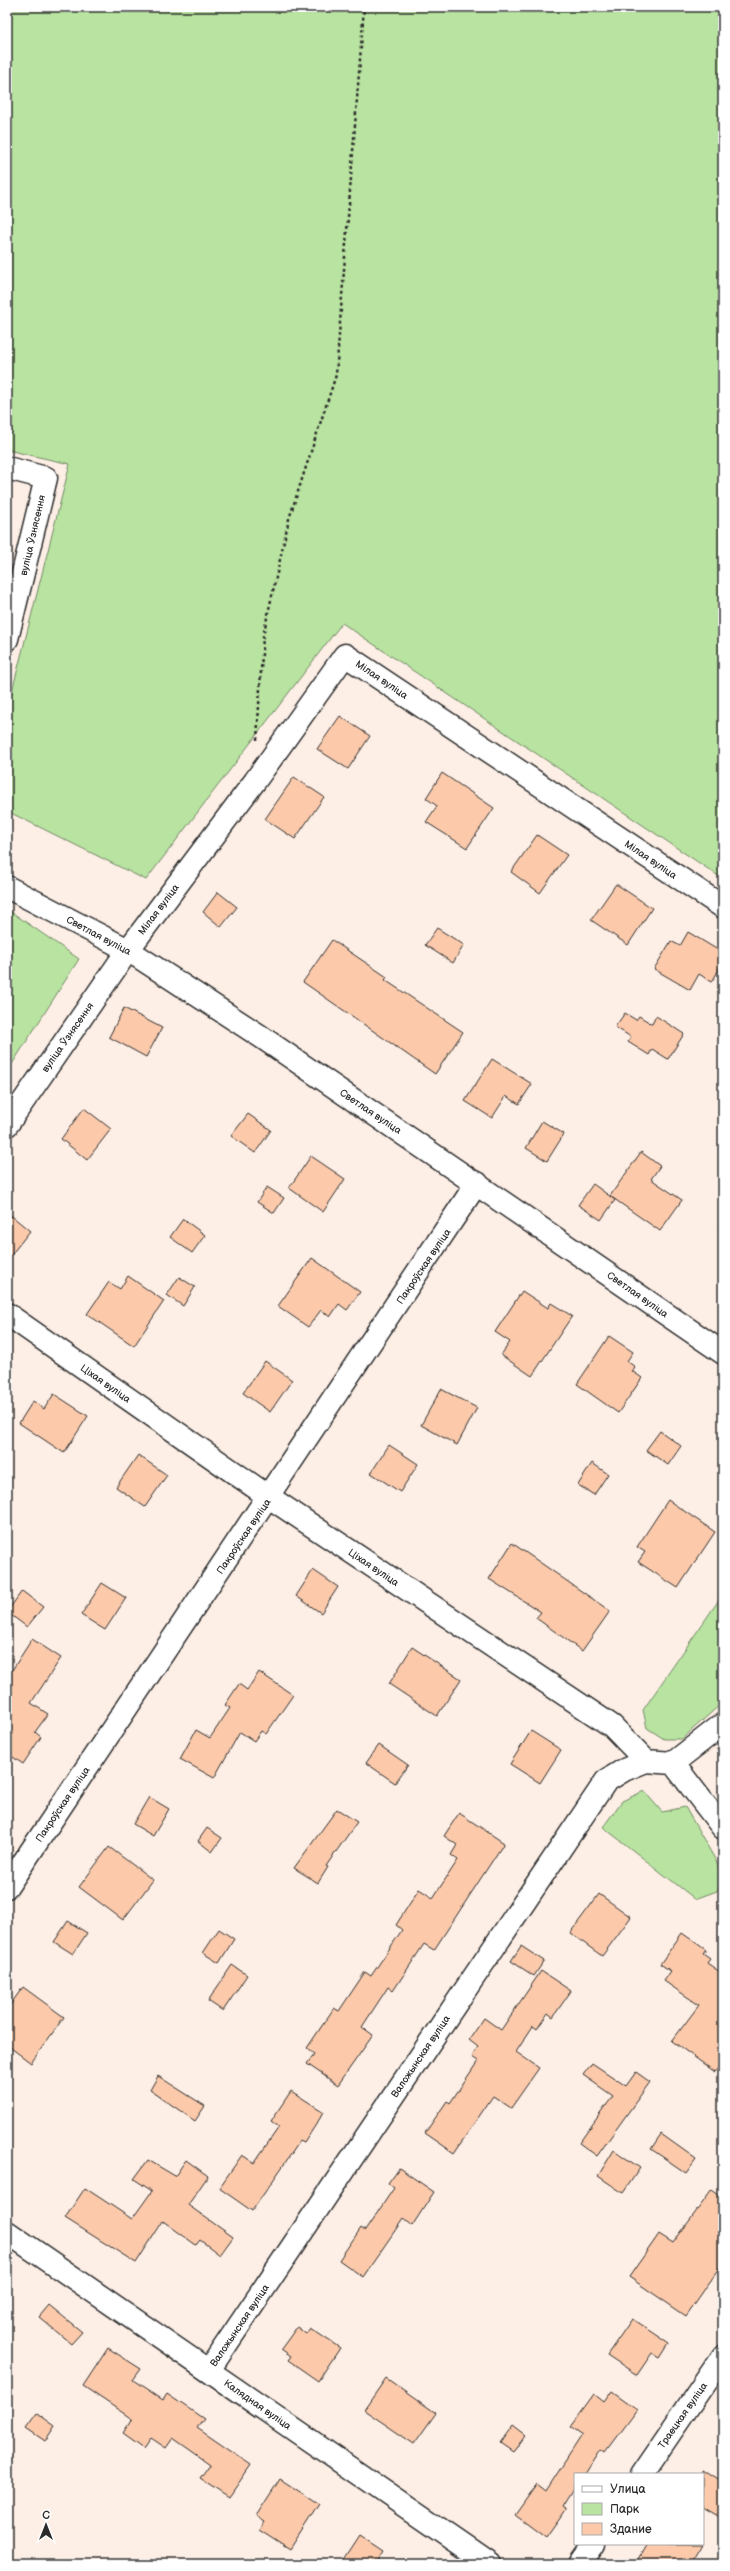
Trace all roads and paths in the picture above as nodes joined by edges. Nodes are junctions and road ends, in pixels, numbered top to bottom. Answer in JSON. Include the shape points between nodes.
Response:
{"nodes":[{"id":1,"x":364,"y":7,"type":"edge"},
{"id":2,"x":7,"y":468,"type":"edge"},
{"id":3,"x":7,"y":639,"type":"edge"},
{"id":4,"x":257,"y":743,"type":"dead end"},
{"id":5,"x":7,"y":887,"type":"edge"},
{"id":6,"x":723,"y":907,"type":"edge"},
{"id":7,"x":128,"y":950,"type":"junction"},
{"id":8,"x":7,"y":1125,"type":"edge"},
{"id":9,"x":477,"y":1183,"type":"junction"},
{"id":10,"x":7,"y":1314,"type":"edge"},
{"id":11,"x":723,"y":1353,"type":"edge"},
{"id":12,"x":269,"y":1497,"type":"junction"},
{"id":13,"x":723,"y":1724,"type":"edge"},
{"id":14,"x":646,"y":1761,"type":"junction"},
{"id":15,"x":673,"y":1763,"type":"junction"},
{"id":16,"x":723,"y":1828,"type":"edge"},
{"id":17,"x":7,"y":1887,"type":"edge"},
{"id":18,"x":7,"y":2232,"type":"edge"},
{"id":19,"x":723,"y":2356,"type":"edge"},
{"id":20,"x":209,"y":2370,"type":"junction"},
{"id":21,"x":643,"y":2473,"type":"edge"},
{"id":22,"x":593,"y":2545,"type":"edge"},
{"id":23,"x":489,"y":2564,"type":"edge"},
{"id":24,"x":580,"y":2564,"type":"edge"}],
"edges":[{"from":1,"to":4,"type":"path","via":[[336,375],[289,519],[263,636]]},
{"from":2,"to":3,"type":"street","name":"вуліца Ўзнясення","via":[[46,478]]},
{"from":5,"to":7,"type":"street","name":"Светлая вуліца"},
{"from":6,"to":7,"type":"street","name":"Мілая вуліца","via":[[345,655]]},
{"from":7,"to":8,"type":"street","name":"вуліца Ўзнясення"},
{"from":7,"to":9,"type":"street","name":"Светлая вуліца"},
{"from":9,"to":11,"type":"street","name":"Светлая вуліца"},
{"from":9,"to":12,"type":"street","name":"Пакроўская вуліца"},
{"from":10,"to":12,"type":"street","name":"Ціхая вуліца"},
{"from":12,"to":14,"type":"street","name":"Ціхая вуліца","via":[[612,1726]]},
{"from":12,"to":17,"type":"street","name":"Пакроўская вуліца"},
{"from":13,"to":15,"type":"street"},
{"from":14,"to":15,"type":"street"},
{"from":14,"to":20,"type":"street","name":"Валожынская вуліца","via":[[606,1781]]},
{"from":15,"to":16,"type":"street"},
{"from":18,"to":20,"type":"street","name":"Калядная вуліца"},
{"from":19,"to":21,"type":"street","name":"Траецкая вуліца"},
{"from":20,"to":23,"type":"street","name":"Калядная вуліца"},
{"from":22,"to":24,"type":"street"}]}
